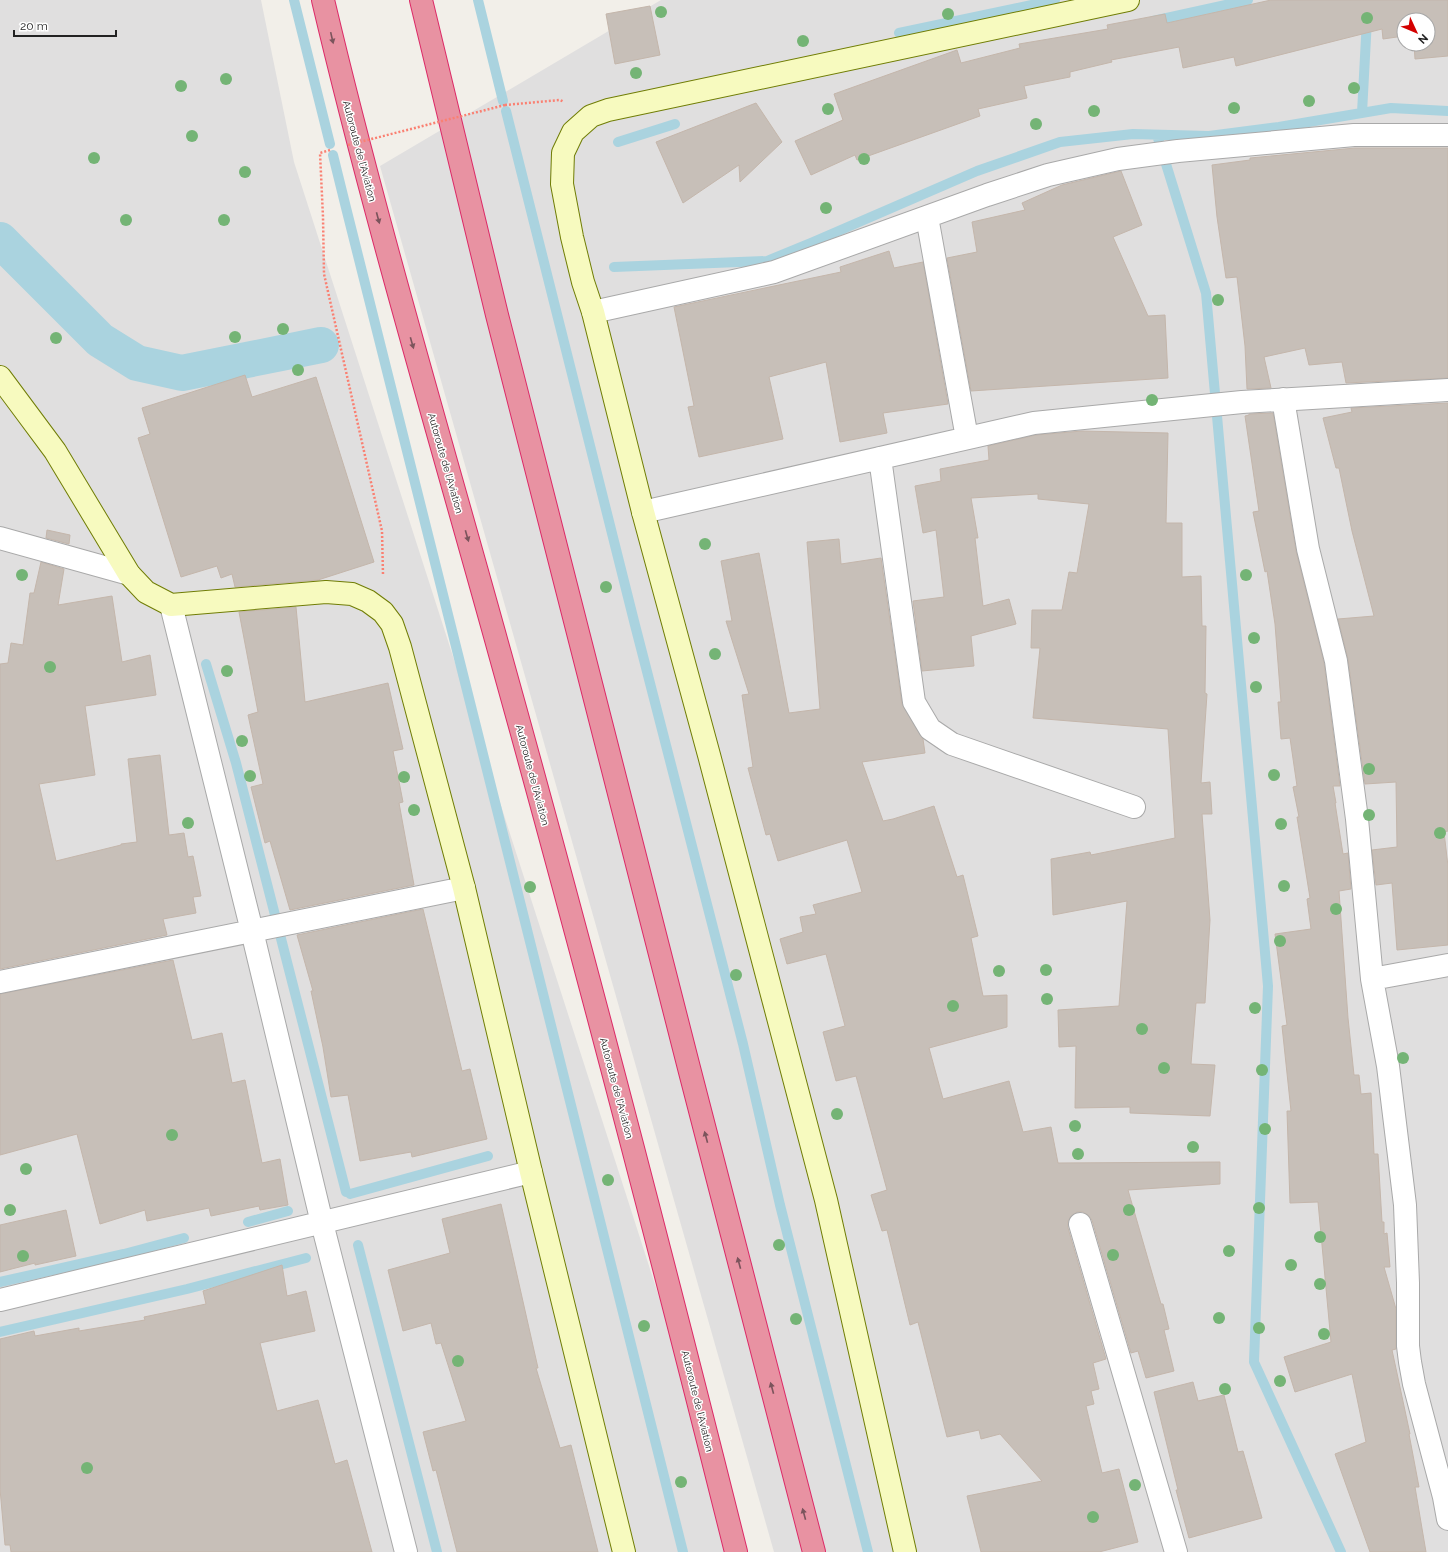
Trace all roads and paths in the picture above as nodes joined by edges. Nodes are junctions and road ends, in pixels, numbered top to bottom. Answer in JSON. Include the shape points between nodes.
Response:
{"nodes":[{"id":1,"x":323,"y":0,"type":"edge"},
{"id":2,"x":421,"y":0,"type":"edge"},
{"id":3,"x":1128,"y":0,"type":"edge"},
{"id":4,"x":560,"y":100,"type":"dead end"},
{"id":5,"x":1448,"y":135,"type":"edge"},
{"id":6,"x":341,"y":147,"type":"dead end"},
{"id":7,"x":334,"y":149,"type":"dead end"},
{"id":8,"x":927,"y":217,"type":"junction"},
{"id":9,"x":593,"y":312,"type":"junction"},
{"id":10,"x":0,"y":377,"type":"edge"},
{"id":11,"x":1448,"y":390,"type":"edge"},
{"id":12,"x":1283,"y":399,"type":"junction"},
{"id":13,"x":967,"y":438,"type":"junction"},
{"id":14,"x":880,"y":458,"type":"junction"},
{"id":15,"x":643,"y":512,"type":"junction"},
{"id":16,"x":0,"y":538,"type":"edge"},
{"id":17,"x":129,"y":574,"type":"junction"},
{"id":18,"x":171,"y":605,"type":"junction"},
{"id":19,"x":383,"y":612,"type":"junction"},
{"id":20,"x":1134,"y":807,"type":"dead end"},
{"id":21,"x":464,"y":888,"type":"junction"},
{"id":22,"x":252,"y":931,"type":"junction"},
{"id":23,"x":1448,"y":965,"type":"edge"},
{"id":24,"x":1372,"y":979,"type":"junction"},
{"id":25,"x":0,"y":982,"type":"edge"},
{"id":26,"x":531,"y":1172,"type":"junction"},
{"id":27,"x":322,"y":1223,"type":"junction"},
{"id":28,"x":1080,"y":1224,"type":"dead end"},
{"id":29,"x":0,"y":1300,"type":"edge"},
{"id":30,"x":1448,"y":1519,"type":"edge"},
{"id":31,"x":406,"y":1552,"type":"edge"},
{"id":32,"x":624,"y":1552,"type":"edge"},
{"id":33,"x":736,"y":1552,"type":"edge"},
{"id":34,"x":814,"y":1552,"type":"edge"},
{"id":35,"x":905,"y":1552,"type":"edge"},
{"id":36,"x":1176,"y":1552,"type":"edge"}],
"edges":[{"from":1,"to":33,"type":"highway","name":"Autoroute de l'Aviation","one_way":true,"via":[[347,103],[611,1064]]},
{"from":34,"to":2,"type":"highway","one_way":true,"via":[[499,322]]},
{"from":3,"to":9,"type":"street","via":[[608,110],[591,116],[573,132],[564,153],[562,184],[572,237]]},
{"from":4,"to":6,"type":"path","bridge":true,"via":[[505,105]]},
{"from":5,"to":8,"type":"street","via":[[1354,136],[1178,151],[1118,159],[1048,174]]},
{"from":7,"to":19,"type":"path","via":[[320,153],[324,274],[382,531]]},
{"from":8,"to":9,"type":"street","via":[[774,272]]},
{"from":8,"to":13,"type":"street"},
{"from":9,"to":15,"type":"street"},
{"from":10,"to":17,"type":"street","via":[[55,451]]},
{"from":11,"to":12,"type":"street"},
{"from":12,"to":13,"type":"street","via":[[1034,423]]},
{"from":12,"to":24,"type":"street","via":[[1308,549],[1336,661],[1357,819]]},
{"from":13,"to":14,"type":"street"},
{"from":14,"to":15,"type":"street"},
{"from":14,"to":20,"type":"street","via":[[914,702],[930,729],[952,744]]},
{"from":15,"to":35,"type":"street","via":[[826,1200]]},
{"from":16,"to":17,"type":"street"},
{"from":17,"to":18,"type":"street","via":[[146,592]]},
{"from":18,"to":19,"type":"street","via":[[326,592],[352,594]]},
{"from":18,"to":22,"type":"street"},
{"from":19,"to":21,"type":"street","via":[[392,624],[400,647]]},
{"from":21,"to":22,"type":"street"},
{"from":21,"to":26,"type":"street"},
{"from":22,"to":25,"type":"street"},
{"from":22,"to":27,"type":"street"},
{"from":23,"to":24,"type":"street"},
{"from":24,"to":30,"type":"street","via":[[1388,1066],[1405,1205],[1410,1362]]},
{"from":26,"to":27,"type":"street"},
{"from":26,"to":32,"type":"street"},
{"from":27,"to":29,"type":"street"},
{"from":27,"to":31,"type":"street"},
{"from":28,"to":36,"type":"street"}]}
